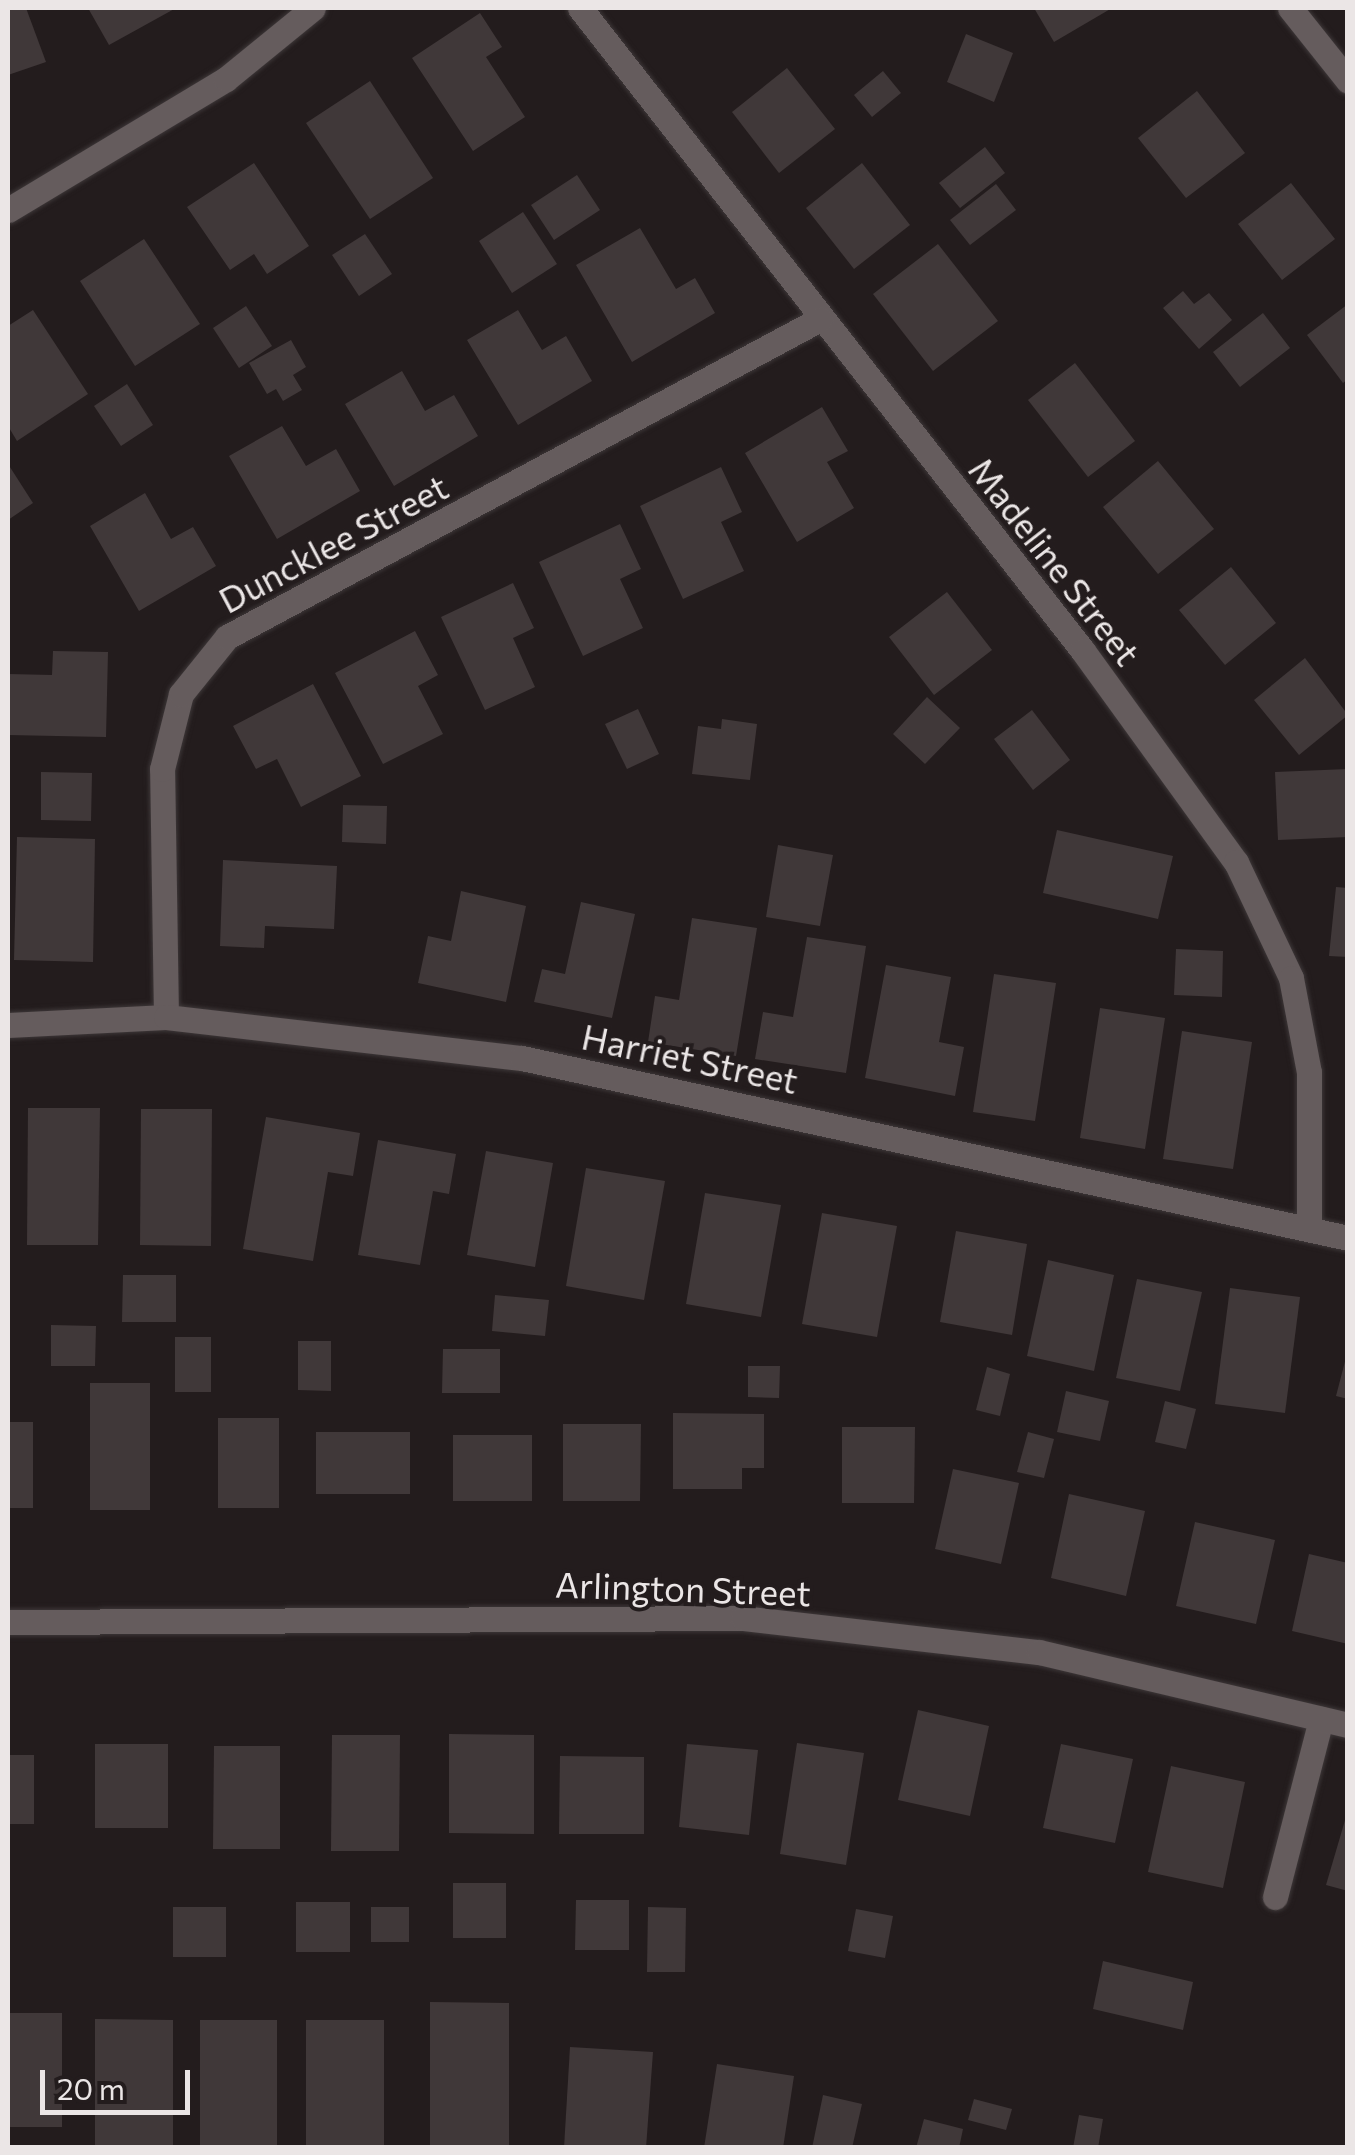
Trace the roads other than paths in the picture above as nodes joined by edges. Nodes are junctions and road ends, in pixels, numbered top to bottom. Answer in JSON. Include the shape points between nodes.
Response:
{"nodes":[{"id":1,"x":312,"y":8,"type":"edge"},
{"id":2,"x":580,"y":8,"type":"edge"},
{"id":3,"x":1290,"y":8,"type":"edge"},
{"id":4,"x":1348,"y":82,"type":"edge"},
{"id":5,"x":8,"y":210,"type":"edge"},
{"id":6,"x":820,"y":319,"type":"junction"},
{"id":7,"x":166,"y":1016,"type":"junction"},
{"id":8,"x":8,"y":1025,"type":"edge"},
{"id":9,"x":1309,"y":1229,"type":"junction"},
{"id":10,"x":1348,"y":1238,"type":"edge"},
{"id":11,"x":8,"y":1622,"type":"edge"},
{"id":12,"x":1321,"y":1719,"type":"junction"},
{"id":13,"x":1348,"y":1725,"type":"edge"},
{"id":14,"x":1275,"y":1896,"type":"dead end"}],
"edges":[{"from":1,"to":5,"type":"street","via":[[226,79]]},
{"from":2,"to":6,"type":"street","name":"Madeline Street"},
{"from":3,"to":4,"type":"street"},
{"from":6,"to":7,"type":"street","name":"Duncklee Street","via":[[227,637],[181,694],[162,769]]},
{"from":6,"to":9,"type":"street","name":"Madeline Street","via":[[1084,651],[1236,862],[1295,997],[1310,1072]]},
{"from":7,"to":8,"type":"street","name":"Harriet Street"},
{"from":7,"to":9,"type":"street","name":"Harriet Street","via":[[522,1058]]},
{"from":9,"to":10,"type":"street","name":"Harriet Street"},
{"from":11,"to":12,"type":"street","name":"Arlington Street","via":[[743,1618],[1039,1652]]},
{"from":12,"to":13,"type":"street","name":"Arlington Street"},
{"from":12,"to":14,"type":"street"}]}
